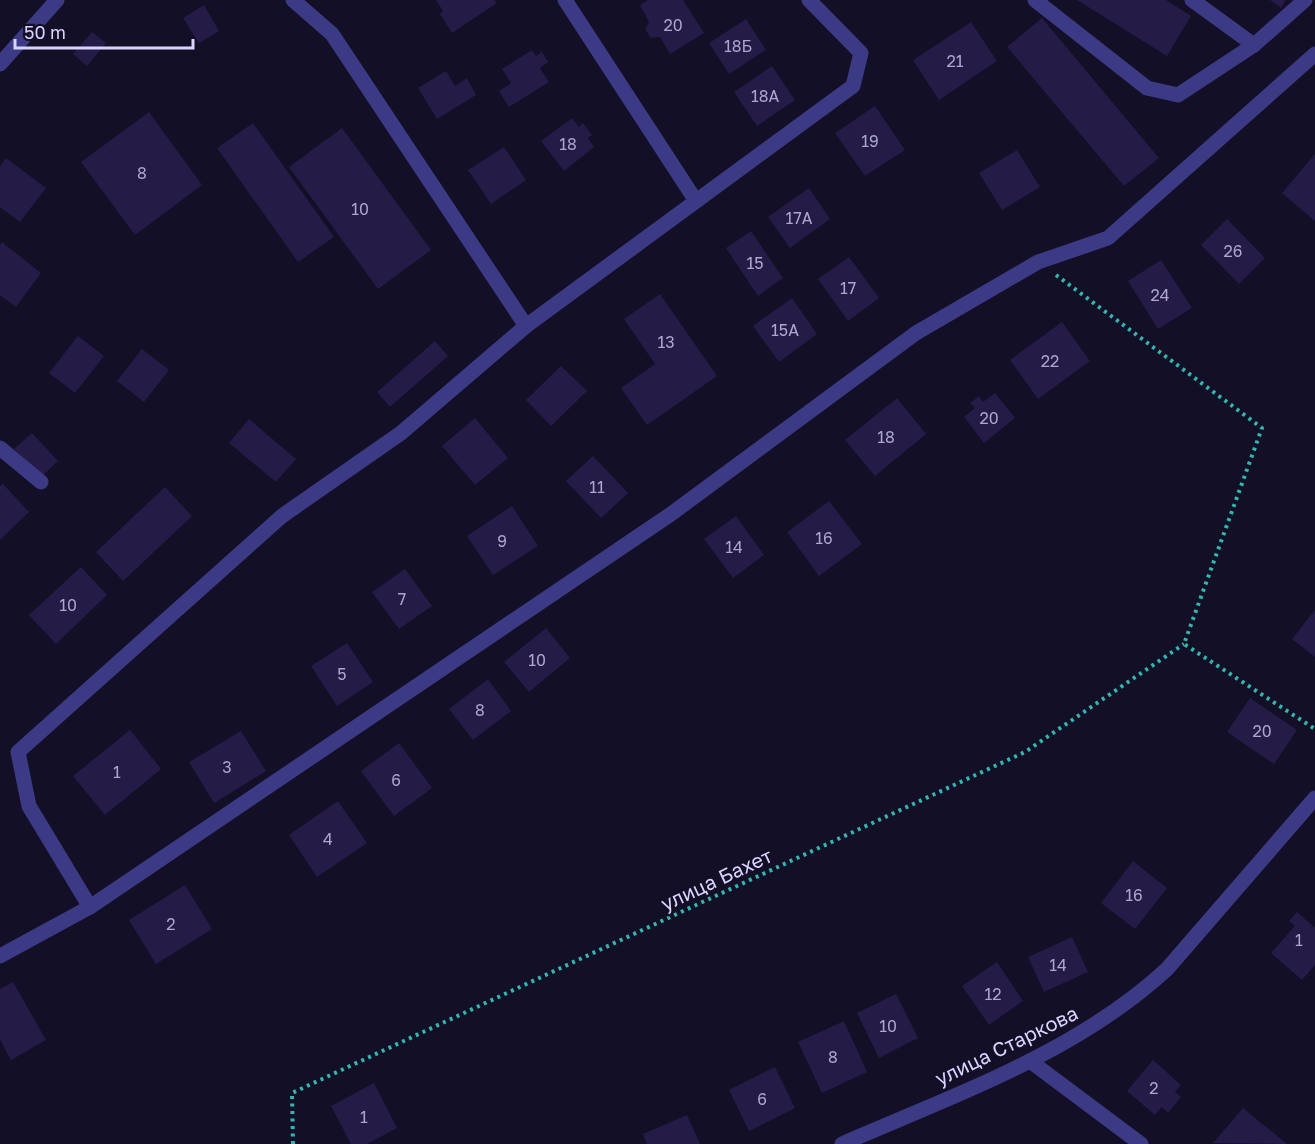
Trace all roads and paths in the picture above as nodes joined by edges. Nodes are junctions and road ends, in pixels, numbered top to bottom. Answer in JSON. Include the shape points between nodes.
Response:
{"nodes":[{"id":1,"x":56,"y":0,"type":"edge"},
{"id":2,"x":293,"y":0,"type":"edge"},
{"id":3,"x":565,"y":0,"type":"edge"},
{"id":4,"x":809,"y":0,"type":"edge"},
{"id":5,"x":1035,"y":0,"type":"edge"},
{"id":6,"x":1192,"y":0,"type":"edge"},
{"id":7,"x":1305,"y":0,"type":"edge"},
{"id":8,"x":1254,"y":45,"type":"junction"},
{"id":9,"x":1315,"y":54,"type":"edge"},
{"id":10,"x":0,"y":64,"type":"edge"},
{"id":11,"x":696,"y":201,"type":"junction"},
{"id":12,"x":1038,"y":262,"type":"junction"},
{"id":13,"x":526,"y":326,"type":"junction"},
{"id":14,"x":0,"y":448,"type":"edge"},
{"id":15,"x":41,"y":482,"type":"dead end"},
{"id":16,"x":1184,"y":644,"type":"junction"},
{"id":17,"x":1315,"y":729,"type":"edge"},
{"id":18,"x":1315,"y":798,"type":"edge"},
{"id":19,"x":90,"y":907,"type":"junction"},
{"id":20,"x":0,"y":956,"type":"edge"},
{"id":21,"x":1030,"y":1061,"type":"junction"},
{"id":22,"x":293,"y":1144,"type":"edge"},
{"id":23,"x":842,"y":1144,"type":"edge"},
{"id":24,"x":1141,"y":1144,"type":"edge"}],
"edges":[{"from":1,"to":10,"type":"street"},
{"from":2,"to":13,"type":"street","via":[[332,34]]},
{"from":3,"to":11,"type":"street"},
{"from":4,"to":11,"type":"street","via":[[861,54],[853,86]]},
{"from":5,"to":8,"type":"street","via":[[1147,88],[1178,95]]},
{"from":6,"to":8,"type":"street"},
{"from":7,"to":8,"type":"street"},
{"from":9,"to":12,"type":"street","via":[[1108,238]]},
{"from":11,"to":13,"type":"street"},
{"from":12,"to":16,"type":"path","via":[[1262,428]]},
{"from":12,"to":19,"type":"street","via":[[916,333],[670,514]]},
{"from":13,"to":19,"type":"street","via":[[401,433],[282,516],[18,752],[29,806]]},
{"from":14,"to":15,"type":"street"},
{"from":16,"to":17,"type":"path"},
{"from":16,"to":22,"type":"path","name":"улица Бахет","via":[[1025,752],[292,1093]]},
{"from":18,"to":21,"type":"street","name":"улица Старкова","via":[[1154,982],[1106,1018]]},
{"from":19,"to":20,"type":"street"},
{"from":21,"to":23,"type":"street","name":"улица Старкова"},
{"from":21,"to":24,"type":"street"}]}
